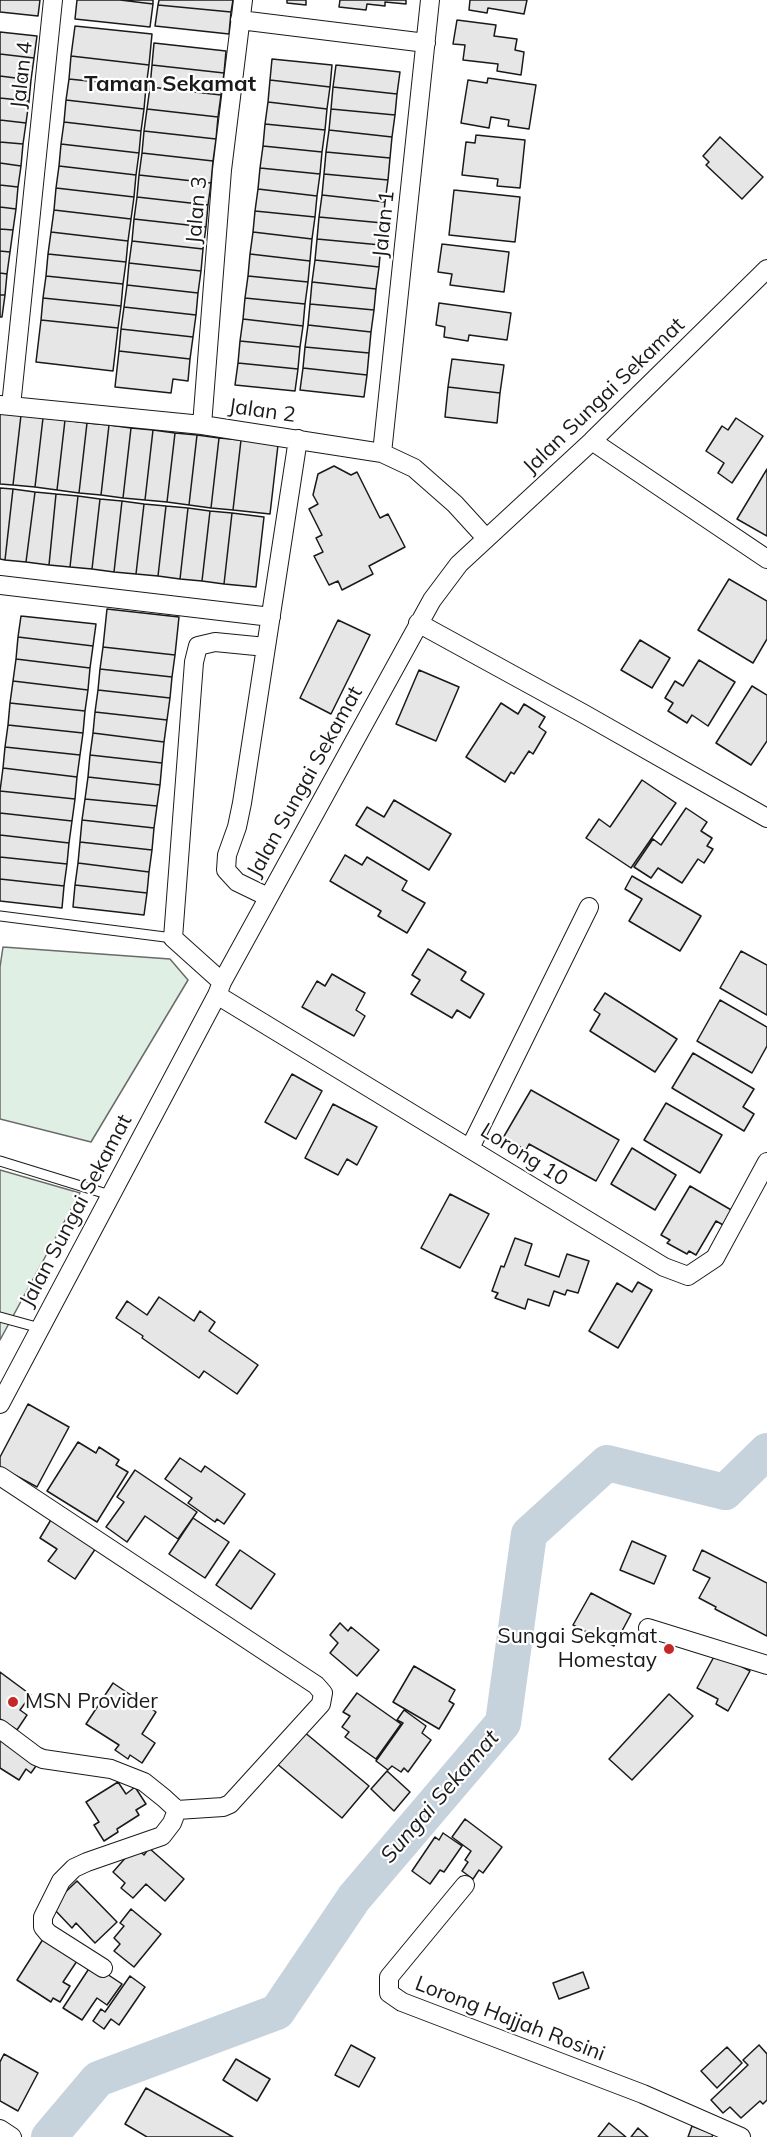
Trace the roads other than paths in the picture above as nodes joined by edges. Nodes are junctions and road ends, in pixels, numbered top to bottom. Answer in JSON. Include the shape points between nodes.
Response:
{"nodes":[{"id":1,"x":53,"y":0,"type":"edge"},
{"id":2,"x":243,"y":0,"type":"edge"},
{"id":3,"x":430,"y":0,"type":"edge"},
{"id":4,"x":240,"y":20,"type":"junction"},
{"id":5,"x":426,"y":43,"type":"junction"},
{"id":6,"x":767,"y":269,"type":"edge"},
{"id":7,"x":5,"y":406,"type":"edge"},
{"id":8,"x":202,"y":425,"type":"junction"},
{"id":9,"x":298,"y":439,"type":"junction"},
{"id":10,"x":592,"y":441,"type":"junction"},
{"id":11,"x":382,"y":453,"type":"junction"},
{"id":12,"x":486,"y":538,"type":"junction"},
{"id":13,"x":767,"y":559,"type":"edge"},
{"id":14,"x":0,"y":586,"type":"edge"},
{"id":15,"x":271,"y":617,"type":"junction"},
{"id":16,"x":418,"y":623,"type":"junction"},
{"id":17,"x":266,"y":647,"type":"junction"},
{"id":18,"x":767,"y":818,"type":"edge"},
{"id":19,"x":268,"y":897,"type":"junction"},
{"id":20,"x":589,"y":907,"type":"dead end"},
{"id":21,"x":0,"y":916,"type":"edge"},
{"id":22,"x":174,"y":938,"type":"junction"},
{"id":23,"x":220,"y":988,"type":"junction"},
{"id":24,"x":470,"y":1148,"type":"junction"},
{"id":25,"x":0,"y":1161,"type":"edge"},
{"id":26,"x":767,"y":1162,"type":"edge"},
{"id":27,"x":110,"y":1195,"type":"junction"},
{"id":28,"x":0,"y":1317,"type":"edge"},
{"id":29,"x":40,"y":1328,"type":"junction"},
{"id":30,"x":0,"y":1404,"type":"edge"},
{"id":31,"x":0,"y":1476,"type":"edge"},
{"id":32,"x":648,"y":1628,"type":"dead end"},
{"id":33,"x":767,"y":1665,"type":"edge"},
{"id":34,"x":0,"y":1729,"type":"edge"},
{"id":35,"x":177,"y":1810,"type":"junction"},
{"id":36,"x":465,"y":1885,"type":"dead end"},
{"id":37,"x":103,"y":1968,"type":"dead end"},
{"id":38,"x":0,"y":2129,"type":"edge"},
{"id":39,"x":12,"y":2137,"type":"edge"},
{"id":40,"x":741,"y":2137,"type":"edge"}],
"edges":[{"from":1,"to":7,"type":"street","name":"Jalan 4"},
{"from":2,"to":4,"type":"street","name":"Jalan 3"},
{"from":3,"to":5,"type":"street","name":"Jalan 1"},
{"from":4,"to":5,"type":"street"},
{"from":4,"to":8,"type":"street","name":"Jalan 3","via":[[222,170]]},
{"from":5,"to":11,"type":"street","name":"Jalan 1"},
{"from":6,"to":10,"type":"street","name":"Jalan Sungai Sekamat"},
{"from":7,"to":8,"type":"street","name":"Jalan 2"},
{"from":8,"to":9,"type":"street","name":"Jalan 2"},
{"from":9,"to":11,"type":"street","name":"Jalan 2"},
{"from":9,"to":15,"type":"street"},
{"from":10,"to":12,"type":"street","name":"Jalan Sungai Sekamat"},
{"from":10,"to":13,"type":"street"},
{"from":11,"to":12,"type":"street","name":"Jalan 2","via":[[414,468]]},
{"from":12,"to":16,"type":"street","name":"Jalan Sungai Sekamat","via":[[459,564]]},
{"from":14,"to":15,"type":"street"},
{"from":15,"to":17,"type":"street"},
{"from":16,"to":18,"type":"street"},
{"from":16,"to":19,"type":"street","name":"Jalan Sungai Sekamat"},
{"from":17,"to":19,"type":"street","via":[[242,802],[226,855],[226,870],[237,882]]},
{"from":17,"to":22,"type":"street","via":[[215,642],[198,646]]},
{"from":19,"to":23,"type":"street","name":"Jalan Sungai Sekamat"},
{"from":20,"to":24,"type":"street"},
{"from":21,"to":22,"type":"lane"},
{"from":22,"to":23,"type":"street","name":"Lorong 10"},
{"from":23,"to":24,"type":"street","name":"Lorong 10"},
{"from":23,"to":27,"type":"street","name":"Jalan Sungai Sekamat"},
{"from":24,"to":26,"type":"street","name":"Lorong 10","via":[[664,1268],[688,1276],[715,1258]]},
{"from":25,"to":27,"type":"lane"},
{"from":27,"to":29,"type":"street","name":"Jalan Sungai Sekamat"},
{"from":28,"to":29,"type":"lane"},
{"from":29,"to":30,"type":"street","name":"Jalan Sungai Sekamat"},
{"from":31,"to":35,"type":"street","via":[[323,1693],[321,1704],[230,1804]]},
{"from":32,"to":33,"type":"street"},
{"from":34,"to":35,"type":"street","via":[[43,1759],[111,1769],[144,1782]]},
{"from":35,"to":37,"type":"street","via":[[162,1836],[74,1868],[61,1881],[43,1917],[48,1933]]},
{"from":36,"to":40,"type":"street","name":"Lorong Hajjah Rosini","via":[[388,1977],[389,1993],[402,2002],[643,2094]]},
{"from":38,"to":39,"type":"street"}]}
